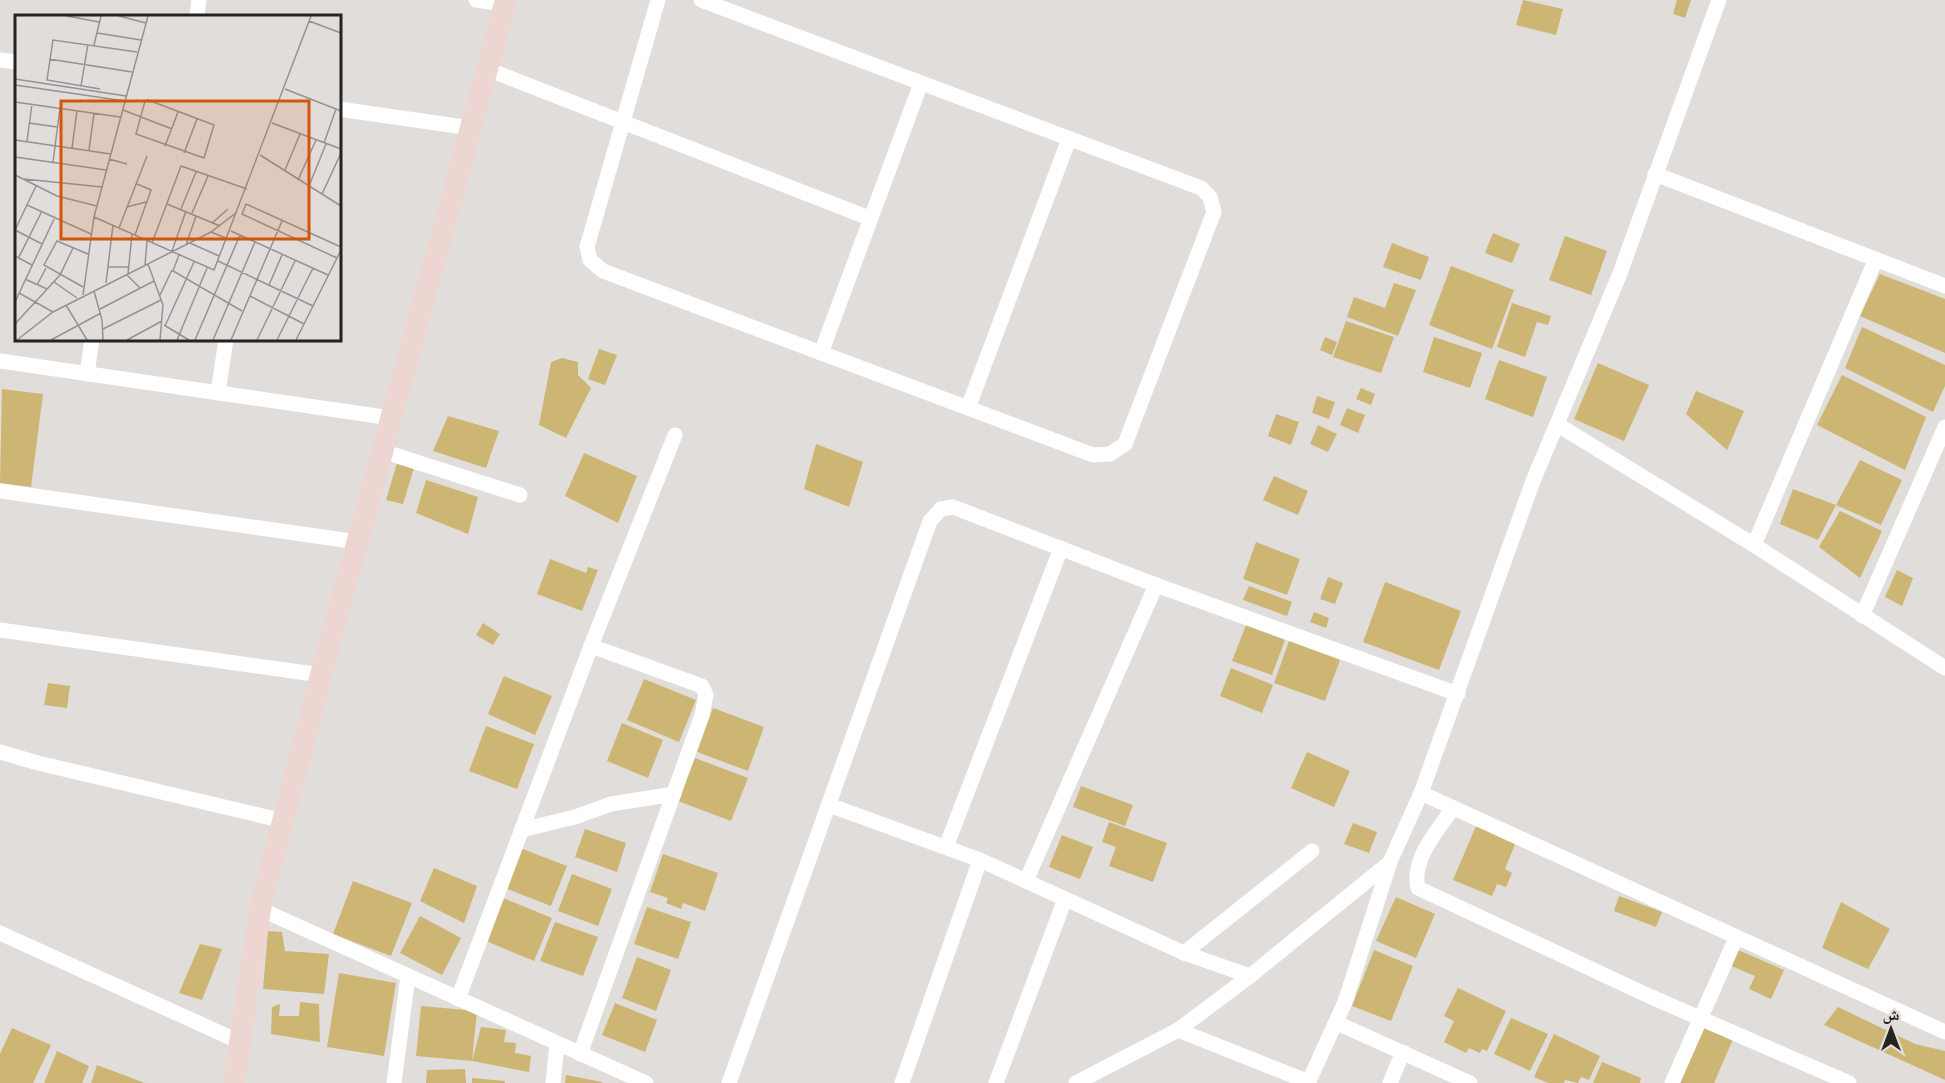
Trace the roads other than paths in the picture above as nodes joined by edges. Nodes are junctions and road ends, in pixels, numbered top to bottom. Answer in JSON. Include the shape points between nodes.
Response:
{"nodes":[{"id":1,"x":199,"y":0,"type":"edge"},
{"id":2,"x":476,"y":0,"type":"edge"},
{"id":3,"x":658,"y":0,"type":"edge"},
{"id":4,"x":701,"y":0,"type":"edge"},
{"id":5,"x":1719,"y":0,"type":"edge"},
{"id":6,"x":505,"y":2,"type":"edge"},
{"id":7,"x":197,"y":15,"type":"edge"},
{"id":8,"x":0,"y":60,"type":"edge"},
{"id":9,"x":15,"y":62,"type":"edge"},
{"id":10,"x":487,"y":69,"type":"junction"},
{"id":11,"x":921,"y":83,"type":"junction"},
{"id":12,"x":340,"y":109,"type":"edge"},
{"id":13,"x":624,"y":121,"type":"junction"},
{"id":14,"x":471,"y":128,"type":"junction"},
{"id":15,"x":1069,"y":139,"type":"junction"},
{"id":16,"x":1655,"y":174,"type":"junction"},
{"id":17,"x":869,"y":218,"type":"junction"},
{"id":18,"x":1875,"y":261,"type":"junction"},
{"id":19,"x":1945,"y":286,"type":"edge"},
{"id":20,"x":92,"y":340,"type":"edge"},
{"id":21,"x":226,"y":340,"type":"edge"},
{"id":22,"x":821,"y":353,"type":"junction"},
{"id":23,"x":0,"y":361,"type":"edge"},
{"id":24,"x":87,"y":374,"type":"junction"},
{"id":25,"x":218,"y":393,"type":"junction"},
{"id":26,"x":968,"y":408,"type":"junction"},
{"id":27,"x":392,"y":418,"type":"junction"},
{"id":28,"x":1558,"y":425,"type":"junction"},
{"id":29,"x":1945,"y":427,"type":"edge"},
{"id":30,"x":675,"y":435,"type":"dead end"},
{"id":31,"x":382,"y":452,"type":"junction"},
{"id":32,"x":0,"y":491,"type":"edge"},
{"id":33,"x":520,"y":495,"type":"dead end"},
{"id":34,"x":358,"y":542,"type":"junction"},
{"id":35,"x":1754,"y":544,"type":"junction"},
{"id":36,"x":1060,"y":548,"type":"junction"},
{"id":37,"x":1156,"y":585,"type":"junction"},
{"id":38,"x":1862,"y":616,"type":"junction"},
{"id":39,"x":0,"y":630,"type":"edge"},
{"id":40,"x":591,"y":646,"type":"junction"},
{"id":41,"x":1944,"y":666,"type":"edge"},
{"id":42,"x":321,"y":675,"type":"junction"},
{"id":43,"x":1458,"y":694,"type":"junction"},
{"id":44,"x":0,"y":752,"type":"edge"},
{"id":45,"x":1421,"y":793,"type":"junction"},
{"id":46,"x":674,"y":794,"type":"junction"},
{"id":47,"x":829,"y":805,"type":"junction"},
{"id":48,"x":1453,"y":808,"type":"junction"},
{"id":49,"x":284,"y":821,"type":"junction"},
{"id":50,"x":521,"y":830,"type":"junction"},
{"id":51,"x":946,"y":847,"type":"junction"},
{"id":52,"x":1312,"y":850,"type":"dead end"},
{"id":53,"x":980,"y":860,"type":"junction"},
{"id":54,"x":1390,"y":862,"type":"junction"},
{"id":55,"x":1026,"y":881,"type":"junction"},
{"id":56,"x":1065,"y":899,"type":"junction"},
{"id":57,"x":260,"y":909,"type":"junction"},
{"id":58,"x":0,"y":933,"type":"edge"},
{"id":59,"x":1736,"y":938,"type":"junction"},
{"id":60,"x":1184,"y":953,"type":"junction"},
{"id":61,"x":408,"y":976,"type":"junction"},
{"id":62,"x":1250,"y":976,"type":"junction"},
{"id":63,"x":458,"y":999,"type":"junction"},
{"id":64,"x":1701,"y":1017,"type":"junction"},
{"id":65,"x":1337,"y":1023,"type":"junction"},
{"id":66,"x":1178,"y":1030,"type":"junction"},
{"id":67,"x":1945,"y":1032,"type":"edge"},
{"id":68,"x":240,"y":1042,"type":"junction"},
{"id":69,"x":557,"y":1044,"type":"junction"},
{"id":70,"x":1403,"y":1052,"type":"junction"},
{"id":71,"x":580,"y":1054,"type":"junction"},
{"id":72,"x":1308,"y":1082,"type":"edge"},
{"id":73,"x":234,"y":1083,"type":"edge"},
{"id":74,"x":394,"y":1083,"type":"edge"},
{"id":75,"x":553,"y":1083,"type":"edge"},
{"id":76,"x":646,"y":1083,"type":"edge"},
{"id":77,"x":729,"y":1083,"type":"edge"},
{"id":78,"x":902,"y":1083,"type":"edge"},
{"id":79,"x":996,"y":1083,"type":"edge"},
{"id":80,"x":1076,"y":1083,"type":"edge"},
{"id":81,"x":1390,"y":1083,"type":"edge"},
{"id":82,"x":1470,"y":1083,"type":"edge"},
{"id":83,"x":1672,"y":1083,"type":"edge"},
{"id":84,"x":1849,"y":1083,"type":"edge"}],
"edges":[{"from":1,"to":7,"type":"street"},
{"from":2,"to":6,"type":"street"},
{"from":3,"to":13,"type":"street"},
{"from":4,"to":11,"type":"street"},
{"from":5,"to":16,"type":"street"},
{"from":6,"to":10,"type":"street"},
{"from":8,"to":9,"type":"street"},
{"from":10,"to":13,"type":"street"},
{"from":10,"to":14,"type":"street"},
{"from":11,"to":15,"type":"street"},
{"from":11,"to":17,"type":"street"},
{"from":12,"to":14,"type":"street"},
{"from":13,"to":17,"type":"street"},
{"from":13,"to":22,"type":"street","via":[[587,247],[590,260],[603,271]]},
{"from":14,"to":27,"type":"street"},
{"from":15,"to":26,"type":"street"},
{"from":15,"to":26,"type":"street","via":[[1201,188],[1210,198],[1214,212],[1125,444],[1110,454],[1093,455]]},
{"from":16,"to":18,"type":"street"},
{"from":16,"to":28,"type":"street","via":[[1619,276]]},
{"from":17,"to":22,"type":"street"},
{"from":18,"to":19,"type":"street"},
{"from":18,"to":35,"type":"street"},
{"from":20,"to":24,"type":"street"},
{"from":21,"to":25,"type":"street"},
{"from":22,"to":26,"type":"street"},
{"from":23,"to":24,"type":"street"},
{"from":24,"to":25,"type":"street"},
{"from":25,"to":27,"type":"street"},
{"from":27,"to":31,"type":"street"},
{"from":28,"to":35,"type":"street"},
{"from":28,"to":43,"type":"street","via":[[1529,491]]},
{"from":29,"to":38,"type":"street"},
{"from":30,"to":40,"type":"street"},
{"from":31,"to":33,"type":"street"},
{"from":31,"to":34,"type":"street"},
{"from":32,"to":34,"type":"street"},
{"from":34,"to":42,"type":"street"},
{"from":35,"to":38,"type":"street"},
{"from":36,"to":37,"type":"street"},
{"from":36,"to":47,"type":"street","via":[[953,507],[941,509],[930,521]]},
{"from":36,"to":51,"type":"street"},
{"from":37,"to":43,"type":"street"},
{"from":37,"to":55,"type":"street"},
{"from":38,"to":41,"type":"street"},
{"from":39,"to":42,"type":"street"},
{"from":40,"to":46,"type":"street","via":[[702,686],[706,695],[702,715]]},
{"from":40,"to":50,"type":"street"},
{"from":42,"to":49,"type":"street"},
{"from":43,"to":45,"type":"street"},
{"from":44,"to":49,"type":"street"},
{"from":45,"to":48,"type":"street"},
{"from":45,"to":54,"type":"street"},
{"from":46,"to":50,"type":"street","via":[[610,804]]},
{"from":46,"to":71,"type":"street"},
{"from":47,"to":51,"type":"street"},
{"from":47,"to":77,"type":"street"},
{"from":48,"to":59,"type":"street"},
{"from":48,"to":64,"type":"street","via":[[1418,867],[1418,888]]},
{"from":49,"to":57,"type":"street"},
{"from":50,"to":63,"type":"street"},
{"from":51,"to":53,"type":"street"},
{"from":52,"to":60,"type":"street"},
{"from":53,"to":55,"type":"street"},
{"from":53,"to":78,"type":"street"},
{"from":54,"to":62,"type":"street"},
{"from":54,"to":65,"type":"street"},
{"from":55,"to":56,"type":"street"},
{"from":56,"to":60,"type":"street"},
{"from":56,"to":79,"type":"street"},
{"from":57,"to":61,"type":"street"},
{"from":57,"to":68,"type":"street"},
{"from":58,"to":68,"type":"street"},
{"from":59,"to":64,"type":"street"},
{"from":59,"to":67,"type":"street"},
{"from":60,"to":62,"type":"street"},
{"from":61,"to":63,"type":"street"},
{"from":61,"to":74,"type":"street"},
{"from":62,"to":66,"type":"street"},
{"from":63,"to":69,"type":"street"},
{"from":64,"to":83,"type":"street"},
{"from":64,"to":84,"type":"street"},
{"from":65,"to":70,"type":"street"},
{"from":65,"to":72,"type":"street"},
{"from":66,"to":72,"type":"street"},
{"from":66,"to":80,"type":"street"},
{"from":68,"to":73,"type":"street"},
{"from":69,"to":71,"type":"street"},
{"from":69,"to":75,"type":"street"},
{"from":70,"to":81,"type":"street"},
{"from":70,"to":82,"type":"street"},
{"from":71,"to":76,"type":"street"}]}
